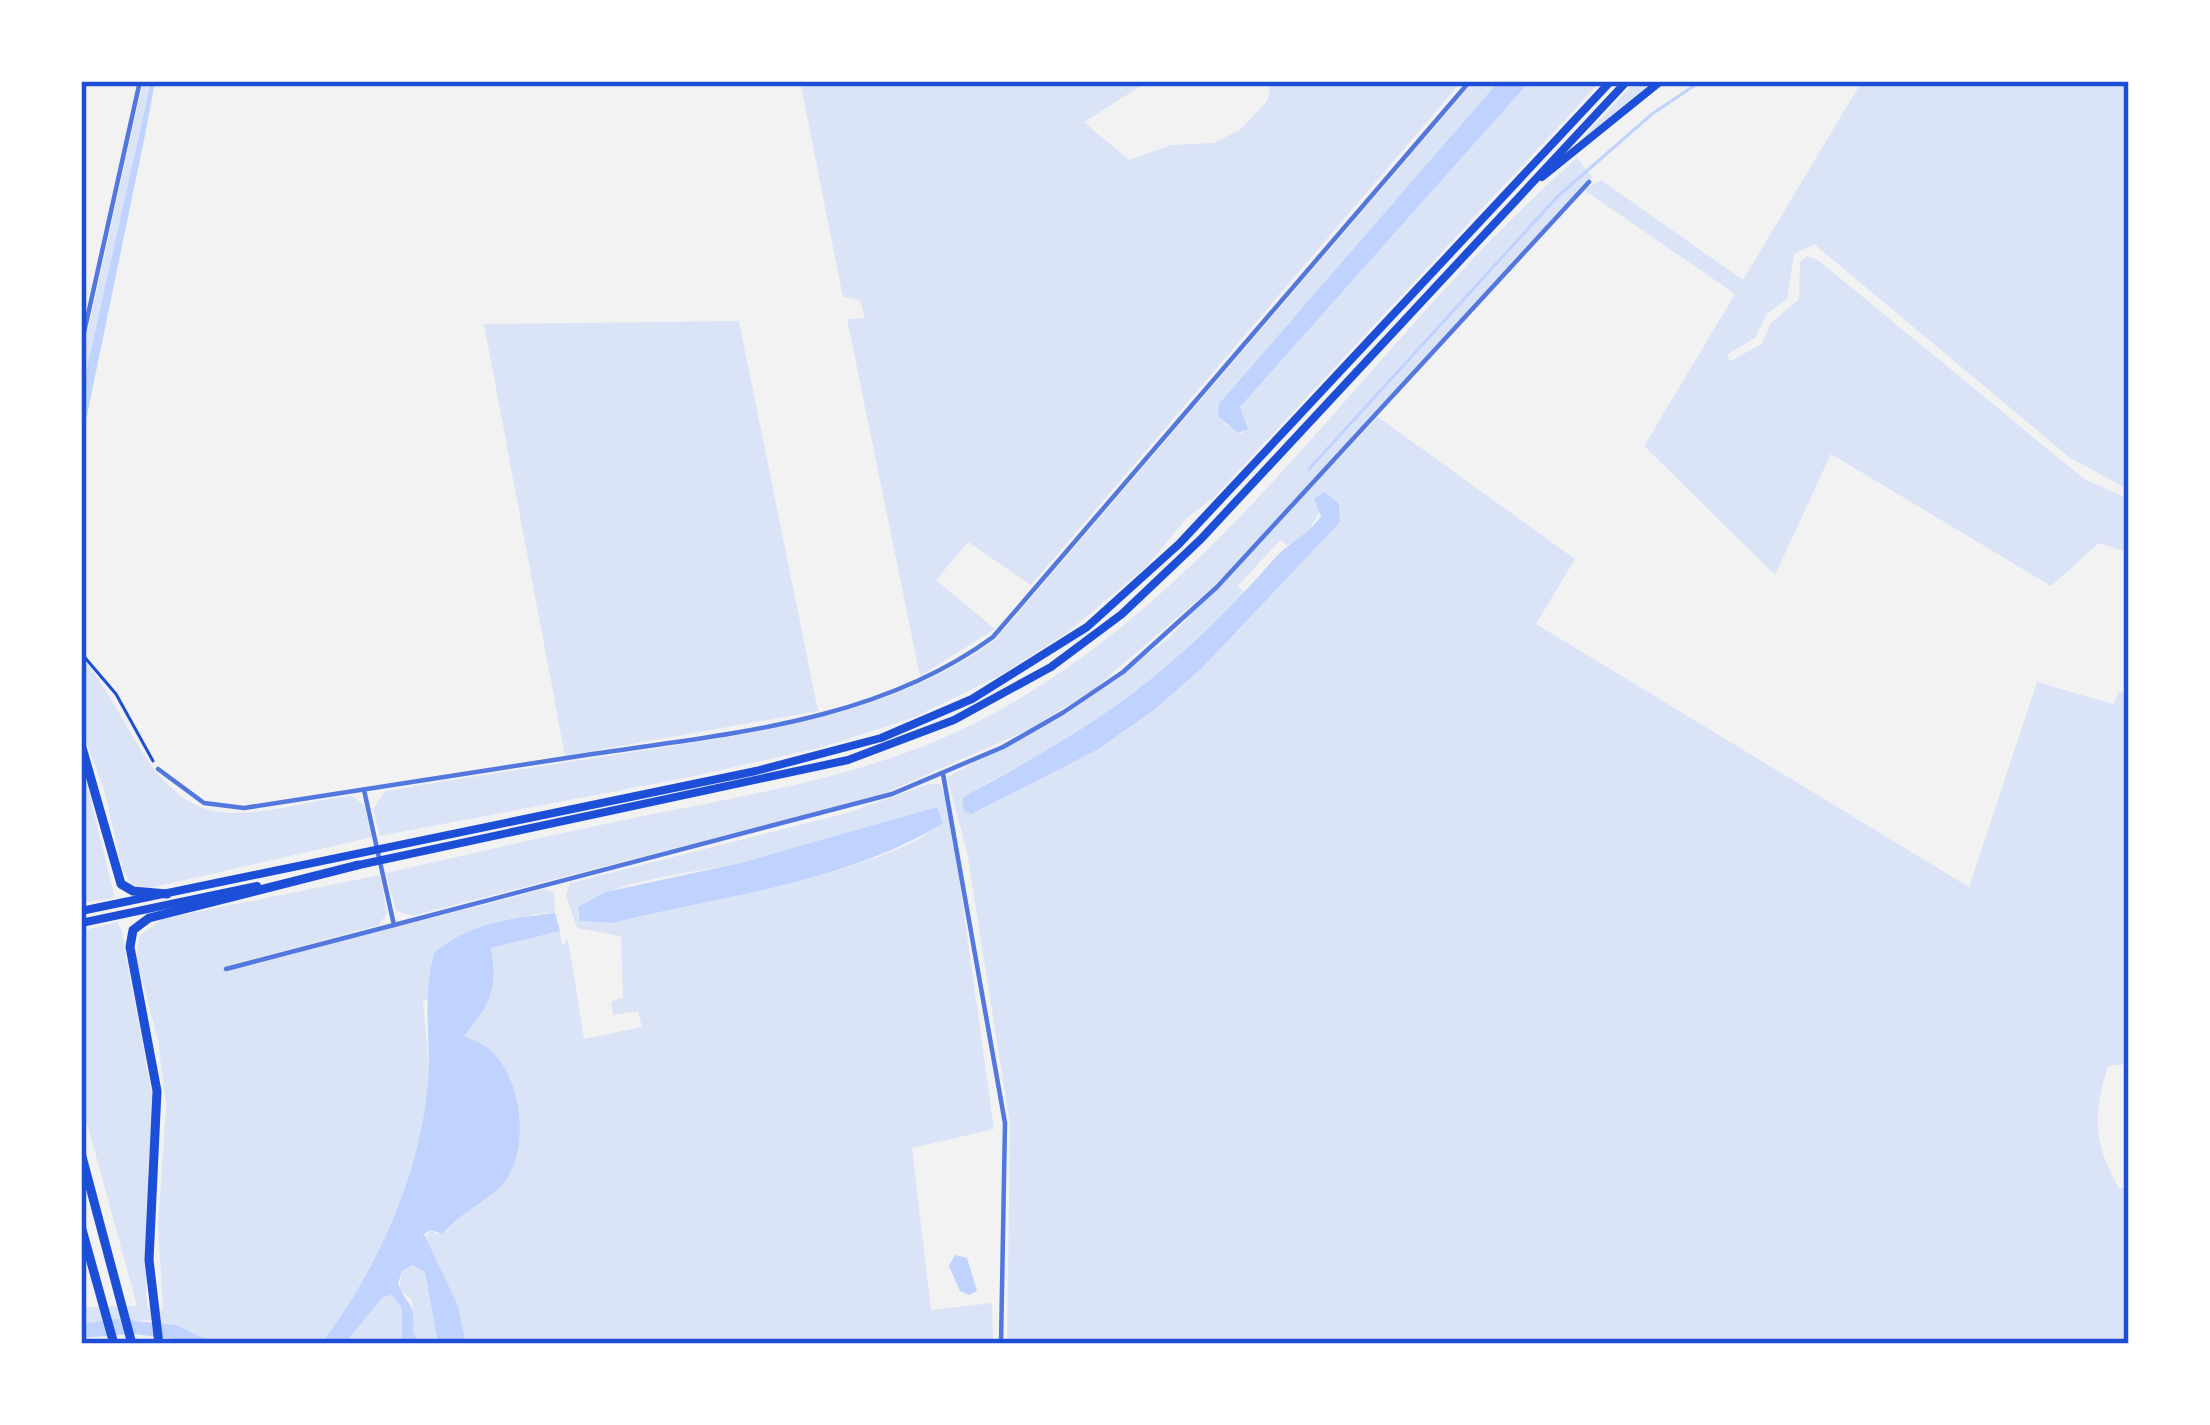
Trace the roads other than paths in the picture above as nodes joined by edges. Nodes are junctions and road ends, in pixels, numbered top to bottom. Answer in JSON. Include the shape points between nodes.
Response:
{"nodes":[{"id":1,"x":140,"y":81,"type":"edge"},
{"id":2,"x":1470,"y":81,"type":"edge"},
{"id":3,"x":1611,"y":81,"type":"edge"},
{"id":4,"x":1627,"y":81,"type":"edge"},
{"id":5,"x":1661,"y":81,"type":"edge"},
{"id":6,"x":1589,"y":182,"type":"dead end"},
{"id":7,"x":1526,"y":189,"type":"junction"},
{"id":8,"x":81,"y":346,"type":"edge"},
{"id":9,"x":81,"y":744,"type":"edge"},
{"id":10,"x":158,"y":769,"type":"road end"},
{"id":11,"x":943,"y":774,"type":"junction"},
{"id":12,"x":364,"y":790,"type":"junction"},
{"id":13,"x":363,"y":864,"type":"junction"},
{"id":14,"x":167,"y":893,"type":"junction"},
{"id":15,"x":81,"y":911,"type":"edge"},
{"id":16,"x":81,"y":923,"type":"edge"},
{"id":17,"x":394,"y":925,"type":"junction"},
{"id":18,"x":226,"y":969,"type":"dead end"},
{"id":19,"x":81,"y":1153,"type":"edge"},
{"id":20,"x":81,"y":1226,"type":"edge"},
{"id":21,"x":114,"y":1344,"type":"edge"},
{"id":22,"x":133,"y":1344,"type":"edge"},
{"id":23,"x":159,"y":1344,"type":"edge"},
{"id":24,"x":1000,"y":1344,"type":"edge"}],
"edges":[{"from":1,"to":8,"type":"street"},
{"from":2,"to":12,"type":"street","via":[[993,638],[969,655],[820,715]]},
{"from":3,"to":14,"type":"highway","via":[[1179,544],[1046,657],[950,710],[826,754]]},
{"from":4,"to":7,"type":"highway"},
{"from":5,"to":7,"type":"highway"},
{"from":6,"to":11,"type":"street","via":[[1165,636],[1064,712]]},
{"from":7,"to":13,"type":"highway","via":[[1163,577],[1094,637],[1015,689],[848,760]]},
{"from":9,"to":14,"type":"highway","via":[[121,884]]},
{"from":10,"to":12,"type":"street","via":[[182,792],[218,807]]},
{"from":11,"to":17,"type":"street","via":[[844,808]]},
{"from":11,"to":24,"type":"street","via":[[1005,1123]]},
{"from":12,"to":17,"type":"street"},
{"from":13,"to":16,"type":"highway"},
{"from":13,"to":23,"type":"highway","via":[[149,918],[133,930],[157,1090],[149,1234]]},
{"from":14,"to":15,"type":"highway"},
{"from":17,"to":18,"type":"street"},
{"from":19,"to":22,"type":"highway"},
{"from":20,"to":21,"type":"highway"}]}
